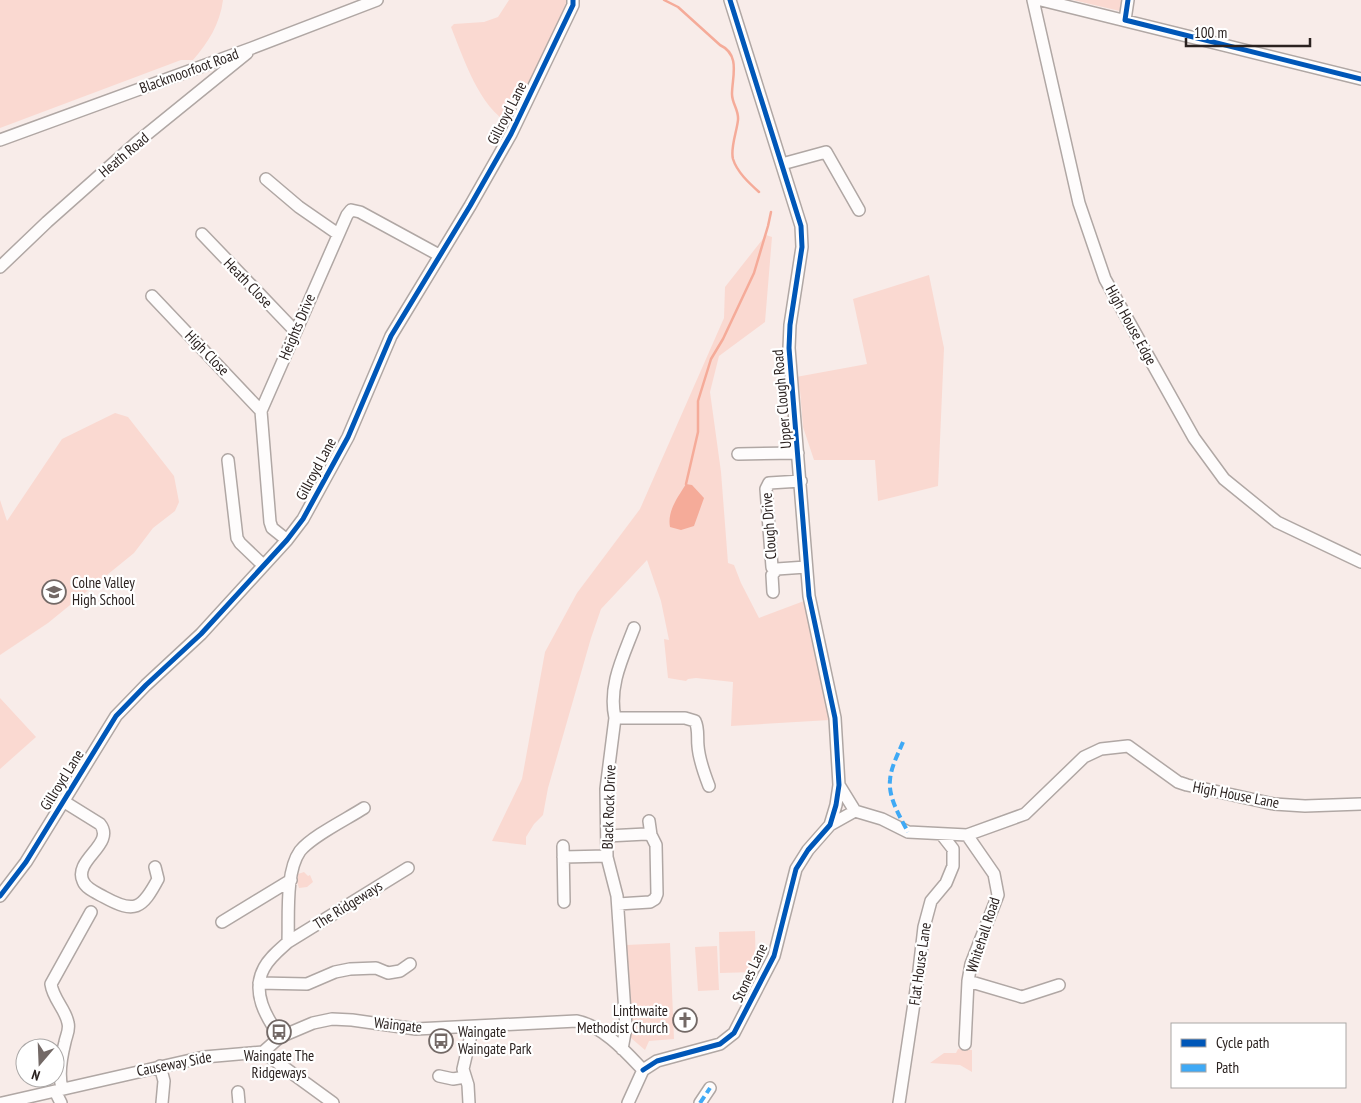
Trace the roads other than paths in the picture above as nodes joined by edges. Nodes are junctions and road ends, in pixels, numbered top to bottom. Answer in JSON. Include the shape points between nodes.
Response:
{"nodes":[{"id":1,"x":377,"y":0,"type":"edge"},
{"id":2,"x":573,"y":0,"type":"edge"},
{"id":3,"x":730,"y":0,"type":"edge"},
{"id":4,"x":1033,"y":0,"type":"edge"},
{"id":5,"x":1041,"y":0,"type":"edge"},
{"id":6,"x":1128,"y":0,"type":"edge"},
{"id":7,"x":1125,"y":20,"type":"junction"},
{"id":8,"x":252,"y":48,"type":"junction"},
{"id":9,"x":1361,"y":79,"type":"edge"},
{"id":10,"x":0,"y":140,"type":"edge"},
{"id":11,"x":782,"y":164,"type":"junction"},
{"id":12,"x":266,"y":179,"type":"dead end"},
{"id":13,"x":859,"y":210,"type":"dead end"},
{"id":14,"x":202,"y":234,"type":"dead end"},
{"id":15,"x":338,"y":234,"type":"junction"},
{"id":16,"x":439,"y":256,"type":"junction"},
{"id":17,"x":0,"y":267,"type":"edge"},
{"id":18,"x":152,"y":296,"type":"dead end"},
{"id":19,"x":295,"y":331,"type":"junction"},
{"id":20,"x":261,"y":411,"type":"junction"},
{"id":21,"x":798,"y":453,"type":"junction"},
{"id":22,"x":738,"y":454,"type":"dead end"},
{"id":23,"x":228,"y":460,"type":"dead end"},
{"id":24,"x":800,"y":481,"type":"junction"},
{"id":25,"x":287,"y":540,"type":"junction"},
{"id":26,"x":1361,"y":562,"type":"edge"},
{"id":27,"x":263,"y":565,"type":"junction"},
{"id":28,"x":806,"y":567,"type":"junction"},
{"id":29,"x":777,"y":569,"type":"junction"},
{"id":30,"x":773,"y":592,"type":"dead end"},
{"id":31,"x":634,"y":628,"type":"dead end"},
{"id":32,"x":615,"y":718,"type":"junction"},
{"id":33,"x":839,"y":785,"type":"junction"},
{"id":34,"x":708,"y":786,"type":"dead end"},
{"id":35,"x":63,"y":801,"type":"junction"},
{"id":36,"x":1361,"y":804,"type":"edge"},
{"id":37,"x":836,"y":805,"type":"joint"},
{"id":38,"x":364,"y":808,"type":"dead end"},
{"id":39,"x":855,"y":811,"type":"junction"},
{"id":40,"x":649,"y":821,"type":"dead end"},
{"id":41,"x":830,"y":825,"type":"junction"},
{"id":42,"x":651,"y":835,"type":"junction"},
{"id":43,"x":942,"y":835,"type":"junction"},
{"id":44,"x":967,"y":835,"type":"junction"},
{"id":45,"x":608,"y":836,"type":"junction"},
{"id":46,"x":607,"y":856,"type":"junction"},
{"id":47,"x":155,"y":867,"type":"dead end"},
{"id":48,"x":408,"y":868,"type":"dead end"},
{"id":49,"x":291,"y":880,"type":"junction"},
{"id":50,"x":0,"y":896,"type":"edge"},
{"id":51,"x":564,"y":902,"type":"dead end"},
{"id":52,"x":618,"y":904,"type":"junction"},
{"id":53,"x":91,"y":912,"type":"dead end"},
{"id":54,"x":222,"y":922,"type":"dead end"},
{"id":55,"x":288,"y":942,"type":"junction"},
{"id":56,"x":410,"y":964,"type":"dead end"},
{"id":57,"x":968,"y":981,"type":"junction"},
{"id":58,"x":259,"y":983,"type":"junction"},
{"id":59,"x":1058,"y":985,"type":"dead end"},
{"id":60,"x":469,"y":1027,"type":"junction"},
{"id":61,"x":280,"y":1037,"type":"junction"},
{"id":62,"x":965,"y":1044,"type":"dead end"},
{"id":63,"x":622,"y":1049,"type":"junction"},
{"id":64,"x":263,"y":1052,"type":"junction"},
{"id":65,"x":160,"y":1066,"type":"junction"},
{"id":66,"x":643,"y":1070,"type":"junction"},
{"id":67,"x":439,"y":1076,"type":"dead end"},
{"id":68,"x":465,"y":1077,"type":"junction"},
{"id":69,"x":710,"y":1088,"type":"dead end"},
{"id":70,"x":59,"y":1090,"type":"junction"},
{"id":71,"x":13,"y":1101,"type":"edge"},
{"id":72,"x":2,"y":1103,"type":"edge"},
{"id":73,"x":61,"y":1103,"type":"edge"},
{"id":74,"x":162,"y":1103,"type":"edge"},
{"id":75,"x":333,"y":1103,"type":"edge"},
{"id":76,"x":469,"y":1103,"type":"edge"},
{"id":77,"x":628,"y":1103,"type":"edge"},
{"id":78,"x":700,"y":1103,"type":"edge"},
{"id":79,"x":899,"y":1103,"type":"edge"}],
"edges":[{"from":1,"to":8,"type":"street","name":"Blackmoorfoot Road"},
{"from":2,"to":16,"type":"street","name":"Gillroyd Lane","via":[[557,41],[511,134]]},
{"from":3,"to":11,"type":"street","name":"Upper Clough Road"},
{"from":4,"to":26,"type":"street","name":"High House Edge","via":[[1079,202],[1106,279],[1194,438],[1224,479],[1277,522]]},
{"from":5,"to":7,"type":"street"},
{"from":6,"to":7,"type":"street"},
{"from":7,"to":9,"type":"street"},
{"from":8,"to":10,"type":"street","name":"Blackmoorfoot Road"},
{"from":8,"to":17,"type":"street","name":"Heath Road","via":[[136,143]]},
{"from":11,"to":13,"type":"street","via":[[826,152]]},
{"from":11,"to":21,"type":"street","name":"Upper Clough Road","via":[[801,226],[802,247],[789,348]]},
{"from":12,"to":15,"type":"street"},
{"from":14,"to":19,"type":"street","name":"Heath Close"},
{"from":15,"to":16,"type":"street","name":"Heights Drive","via":[[351,210]]},
{"from":15,"to":19,"type":"street","name":"Heights Drive"},
{"from":16,"to":25,"type":"street","name":"Gillroyd Lane","via":[[391,336],[348,437],[303,519]]},
{"from":18,"to":20,"type":"street","name":"High Close"},
{"from":19,"to":20,"type":"street","name":"Heights Drive"},
{"from":20,"to":25,"type":"street","name":"Heights Drive","via":[[270,522],[272,528]]},
{"from":21,"to":22,"type":"street","name":"Upper Clough Road"},
{"from":21,"to":24,"type":"street","name":"Upper Clough Road"},
{"from":23,"to":27,"type":"street","via":[[237,538]]},
{"from":24,"to":28,"type":"street","name":"Upper Clough Road"},
{"from":24,"to":29,"type":"street","name":"Clough Drive","via":[[769,483],[766,489],[772,567]]},
{"from":25,"to":27,"type":"street","name":"Gillroyd Lane"},
{"from":27,"to":35,"type":"street","name":"Gillroyd Lane","via":[[201,634],[116,716]]},
{"from":28,"to":29,"type":"street","name":"Clough Drive"},
{"from":28,"to":33,"type":"street","name":"Upper Clough Road","via":[[811,608],[835,718]]},
{"from":29,"to":30,"type":"street","via":[[772,575]]},
{"from":31,"to":32,"type":"street","name":"Black Rock Drive","via":[[614,683]]},
{"from":32,"to":34,"type":"street","via":[[686,718],[695,721]]},
{"from":32,"to":45,"type":"street","name":"Black Rock Drive","via":[[606,789]]},
{"from":33,"to":37,"type":"street","name":"Upper Clough Road"},
{"from":33,"to":39,"type":"street"},
{"from":35,"to":47,"type":"street","via":[[104,828],[104,837],[82,868],[83,883],[90,889],[125,908],[135,907],[144,901],[158,879]]},
{"from":35,"to":50,"type":"street","name":"Gillroyd Lane","via":[[26,862]]},
{"from":36,"to":44,"type":"street","name":"High House Lane","via":[[1274,804],[1188,785],[1178,782],[1128,746],[1101,749],[1084,757],[1025,814]]},
{"from":37,"to":41,"type":"street","name":"Stones Lane"},
{"from":38,"to":49,"type":"street","name":"The Ridgeways","via":[[308,843],[295,862]]},
{"from":39,"to":41,"type":"street"},
{"from":39,"to":43,"type":"street","name":"High House Lane","via":[[882,819],[908,832]]},
{"from":40,"to":42,"type":"street"},
{"from":41,"to":66,"type":"street","name":"Stones Lane","via":[[796,869],[774,956],[734,1033],[720,1044],[657,1061]]},
{"from":42,"to":45,"type":"street"},
{"from":42,"to":52,"type":"street","via":[[656,845],[655,899]]},
{"from":43,"to":44,"type":"street","name":"High House Lane"},
{"from":43,"to":79,"type":"street","name":"Flat House Lane","via":[[953,849],[953,866],[946,883],[931,901],[924,927]]},
{"from":44,"to":57,"type":"street","name":"Whitehall Road","via":[[994,874],[998,895],[971,964]]},
{"from":45,"to":46,"type":"street","name":"Black Rock Drive"},
{"from":46,"to":51,"type":"street","via":[[563,852]]},
{"from":46,"to":52,"type":"street","name":"Black Rock Drive"},
{"from":48,"to":55,"type":"street","name":"The Ridgeways"},
{"from":49,"to":54,"type":"street"},
{"from":49,"to":55,"type":"street","name":"The Ridgeways"},
{"from":52,"to":63,"type":"street","name":"Black Rock Drive","via":[[626,1027]]},
{"from":53,"to":70,"type":"street","via":[[51,984],[68,1022]]},
{"from":55,"to":58,"type":"street","name":"The Ridgeways","via":[[273,955]]},
{"from":56,"to":58,"type":"street","via":[[400,971],[388,973],[376,968],[350,969],[307,984]]},
{"from":57,"to":59,"type":"street","via":[[1022,997]]},
{"from":57,"to":62,"type":"street","name":"Whitehall Road"},
{"from":58,"to":61,"type":"street","via":[[261,1002]]},
{"from":60,"to":61,"type":"street","name":"Waingate","via":[[416,1028],[332,1019]]},
{"from":60,"to":63,"type":"street","name":"Waingate","via":[[577,1021],[588,1024]]},
{"from":60,"to":68,"type":"street","via":[[470,1039],[463,1069]]},
{"from":61,"to":64,"type":"street","name":"Waingate"},
{"from":63,"to":66,"type":"street","name":"Waingate"},
{"from":64,"to":65,"type":"street","name":"Causeway Side","via":[[204,1057]]},
{"from":64,"to":75,"type":"street"},
{"from":65,"to":70,"type":"street","name":"Causeway Side"},
{"from":65,"to":74,"type":"street","via":[[164,1080]]},
{"from":66,"to":77,"type":"street"},
{"from":67,"to":68,"type":"street"},
{"from":68,"to":76,"type":"street"},
{"from":69,"to":78,"type":"street"},
{"from":70,"to":71,"type":"street","name":"Causeway Side"},
{"from":70,"to":73,"type":"street"},
{"from":71,"to":72,"type":"street","name":"Causeway Side"}]}
